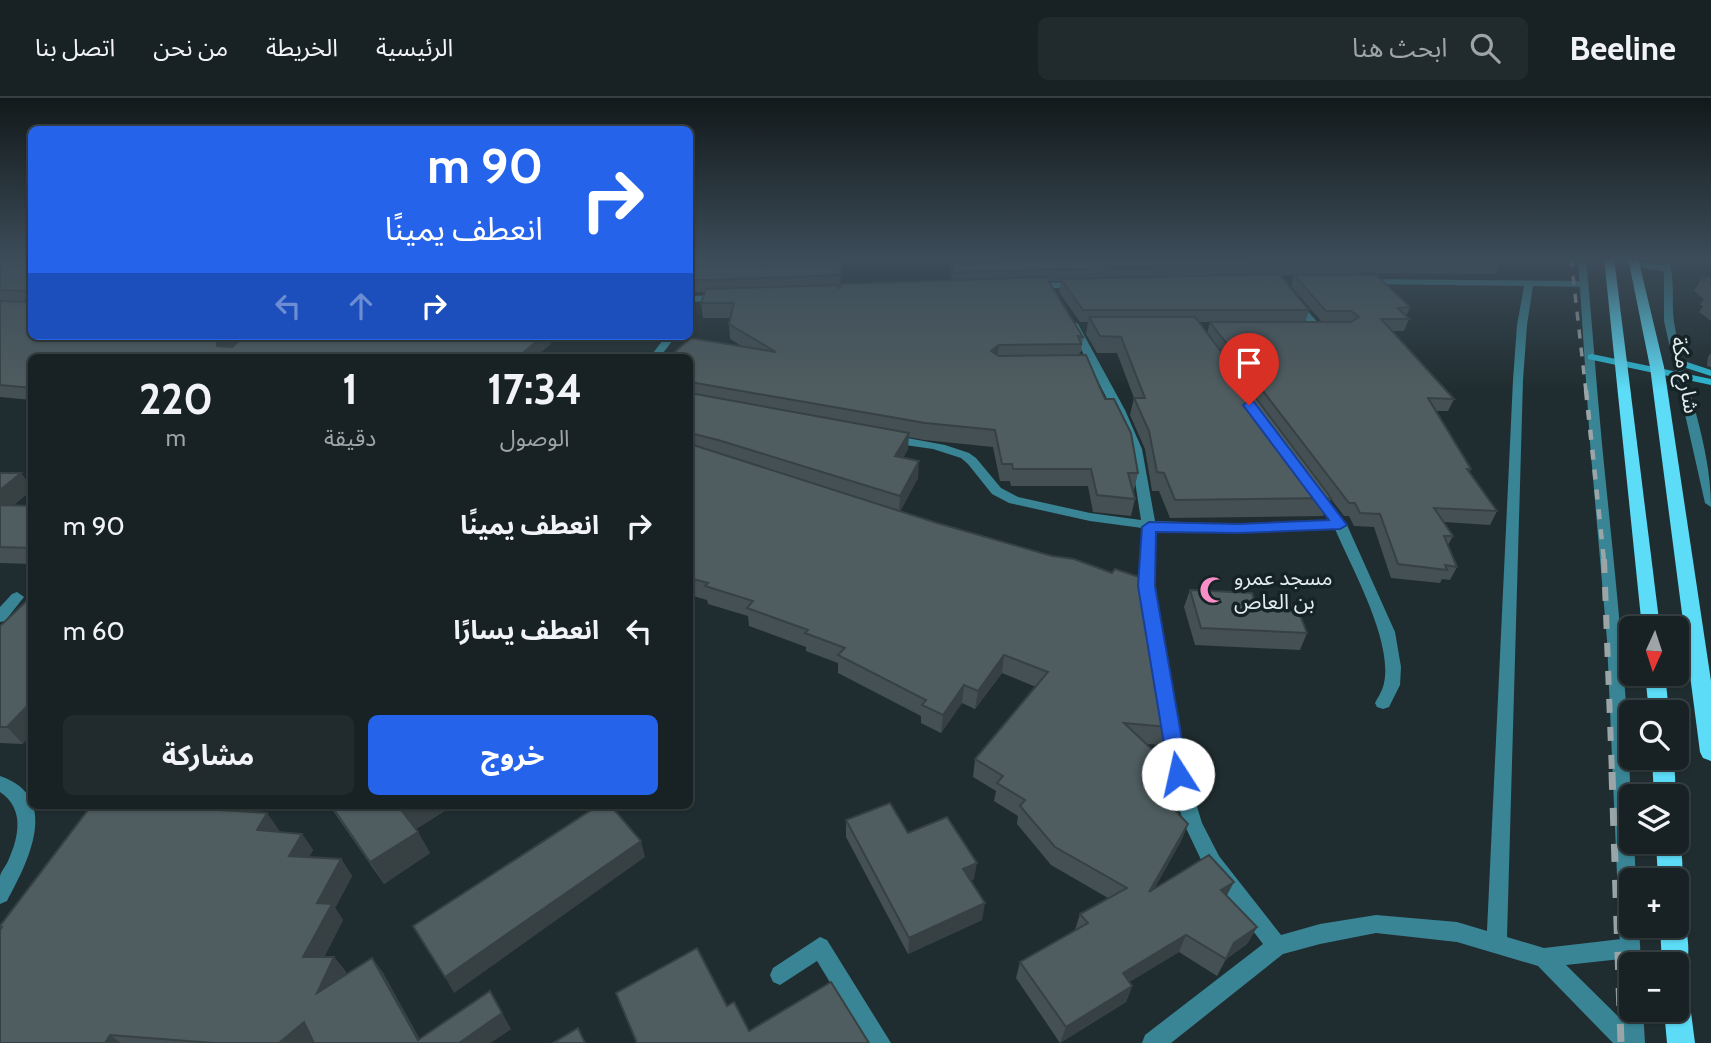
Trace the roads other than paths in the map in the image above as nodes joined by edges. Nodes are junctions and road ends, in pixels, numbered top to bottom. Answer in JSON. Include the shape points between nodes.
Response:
{"nodes":[{"id":1,"x":1061,"y":302,"type":"edge"},
{"id":2,"x":1297,"y":302,"type":"edge"},
{"id":3,"x":1526,"y":302,"type":"edge"},
{"id":4,"x":1587,"y":302,"type":"edge"},
{"id":5,"x":1614,"y":302,"type":"edge"},
{"id":6,"x":1643,"y":302,"type":"edge"},
{"id":7,"x":1668,"y":302,"type":"edge"},
{"id":8,"x":1290,"y":328,"type":"edge"},
{"id":9,"x":668,"y":340,"type":"edge"},
{"id":10,"x":657,"y":354,"type":"edge"},
{"id":11,"x":1598,"y":359,"type":"junction"},
{"id":12,"x":1681,"y":363,"type":"junction"},
{"id":13,"x":1711,"y":373,"type":"edge"},
{"id":14,"x":1685,"y":377,"type":"junction"},
{"id":15,"x":1711,"y":382,"type":"edge"},
{"id":16,"x":876,"y":436,"type":"edge"},
{"id":17,"x":1307,"y":481,"type":"edge"},
{"id":18,"x":1711,"y":503,"type":"edge"},
{"id":19,"x":1340,"y":525,"type":"junction"},
{"id":20,"x":1149,"y":527,"type":"junction"},
{"id":21,"x":17,"y":597,"type":"dead end"},
{"id":22,"x":1650,"y":616,"type":"edge"},
{"id":23,"x":0,"y":617,"type":"edge"},
{"id":24,"x":1383,"y":704,"type":"dead end"},
{"id":25,"x":1711,"y":752,"type":"edge"},
{"id":26,"x":0,"y":783,"type":"edge"},
{"id":27,"x":0,"y":895,"type":"edge"},
{"id":28,"x":1497,"y":942,"type":"junction"},
{"id":29,"x":1277,"y":946,"type":"junction"},
{"id":30,"x":1630,"y":948,"type":"junction"},
{"id":31,"x":1630,"y":952,"type":"edge"},
{"id":32,"x":1544,"y":958,"type":"junction"},
{"id":33,"x":780,"y":975,"type":"dead end"},
{"id":34,"x":1632,"y":1022,"type":"edge"},
{"id":35,"x":1679,"y":1022,"type":"edge"},
{"id":36,"x":880,"y":1043,"type":"edge"},
{"id":37,"x":1153,"y":1043,"type":"edge"},
{"id":38,"x":1631,"y":1043,"type":"edge"},
{"id":39,"x":1681,"y":1043,"type":"edge"}],
"edges":[{"from":1,"to":20,"type":"street","via":[[1083,328],[1090,365],[1136,449]]},
{"from":2,"to":8,"type":"street","via":[[1323,328]]},
{"from":3,"to":28,"type":"street","via":[[1518,380]]},
{"from":4,"to":11,"type":"street"},
{"from":5,"to":22,"type":"main road"},
{"from":6,"to":25,"type":"main road","name":"شارع مكة","via":[[1657,367]]},
{"from":7,"to":12,"type":"street"},
{"from":9,"to":10,"type":"street"},
{"from":11,"to":14,"type":"main road"},
{"from":11,"to":30,"type":"street","via":[[1596,443],[1615,640]]},
{"from":12,"to":13,"type":"main road"},
{"from":12,"to":14,"type":"street"},
{"from":14,"to":15,"type":"main road"},
{"from":14,"to":18,"type":"street"},
{"from":16,"to":20,"type":"street","via":[[968,458],[993,489],[1008,498]]},
{"from":17,"to":19,"type":"street"},
{"from":19,"to":20,"type":"street"},
{"from":19,"to":24,"type":"street","via":[[1387,632],[1393,667],[1392,685]]},
{"from":20,"to":29,"type":"street","via":[[1140,585],[1178,774],[1193,824],[1212,862]]},
{"from":21,"to":23,"type":"street"},
{"from":26,"to":27,"type":"street","via":[[12,788],[28,821],[27,842]]},
{"from":28,"to":29,"type":"street","via":[[1426,927],[1376,924]]},
{"from":28,"to":32,"type":"street"},
{"from":29,"to":37,"type":"street"},
{"from":30,"to":31,"type":"street"},
{"from":30,"to":32,"type":"street"},
{"from":32,"to":38,"type":"street"},
{"from":33,"to":36,"type":"street","via":[[820,947]]},
{"from":34,"to":38,"type":"street"},
{"from":35,"to":39,"type":"main road"}]}
